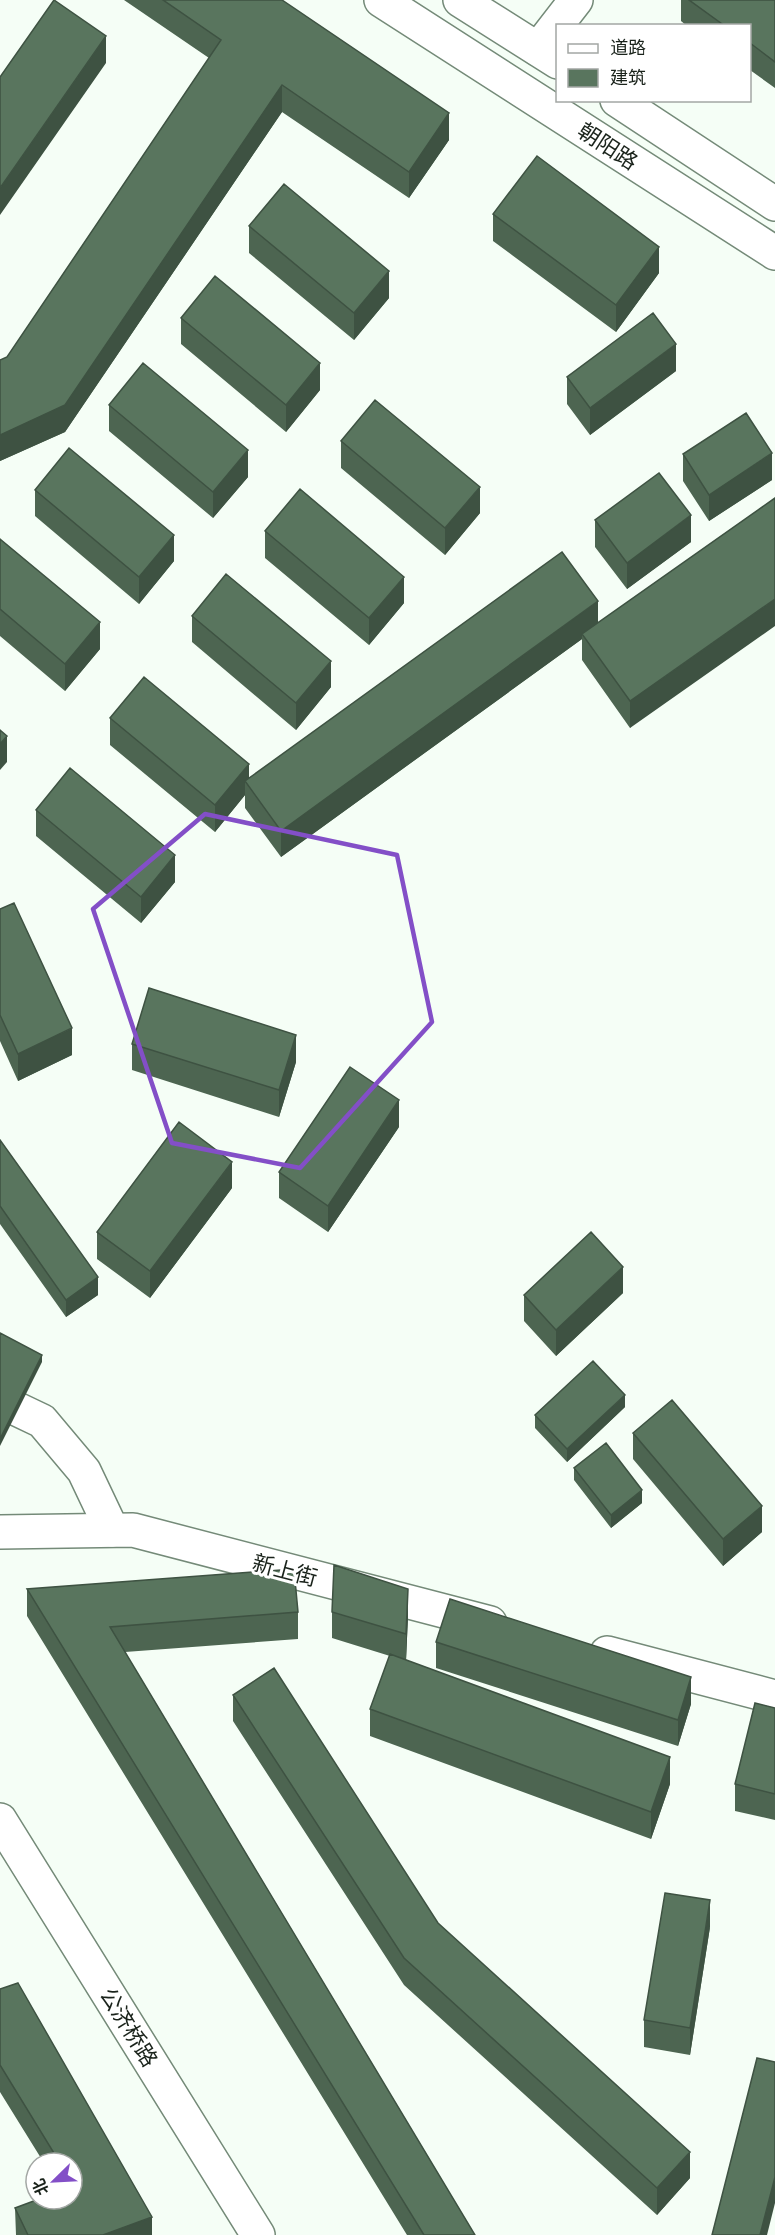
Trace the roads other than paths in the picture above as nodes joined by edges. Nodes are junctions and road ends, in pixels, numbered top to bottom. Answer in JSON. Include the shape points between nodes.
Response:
{"nodes":[{"id":1,"x":381,"y":0,"type":"edge"},
{"id":2,"x":460,"y":0,"type":"edge"},
{"id":3,"x":576,"y":0,"type":"edge"},
{"id":4,"x":564,"y":24,"type":"edge"},
{"id":5,"x":556,"y":39,"type":"edge"},
{"id":6,"x":548,"y":55,"type":"edge"},
{"id":7,"x":620,"y":102,"type":"edge"},
{"id":8,"x":775,"y":204,"type":"edge"},
{"id":9,"x":775,"y":253,"type":"edge"},
{"id":10,"x":0,"y":1401,"type":"edge"},
{"id":11,"x":112,"y":1530,"type":"junction"},
{"id":12,"x":0,"y":1532,"type":"edge"},
{"id":13,"x":523,"y":1631,"type":"edge"},
{"id":14,"x":580,"y":1646,"type":"edge"},
{"id":15,"x":775,"y":1696,"type":"edge"},
{"id":16,"x":0,"y":1820,"type":"edge"},
{"id":17,"x":258,"y":2235,"type":"edge"}],
"edges":[{"from":1,"to":9,"type":"main road","name":"朝阳路"},
{"from":2,"to":6,"type":"main road"},
{"from":3,"to":4,"type":"main road"},
{"from":5,"to":6,"type":"main road"},
{"from":7,"to":8,"type":"main road","name":"朝阳路"},
{"from":10,"to":11,"type":"main road","via":[[42,1421],[84,1471]]},
{"from":11,"to":12,"type":"main road","name":"新上街"},
{"from":11,"to":13,"type":"main road","name":"新上街","via":[[133,1530]]},
{"from":14,"to":15,"type":"main road"},
{"from":16,"to":17,"type":"main road","name":"公济桥路"}]}
